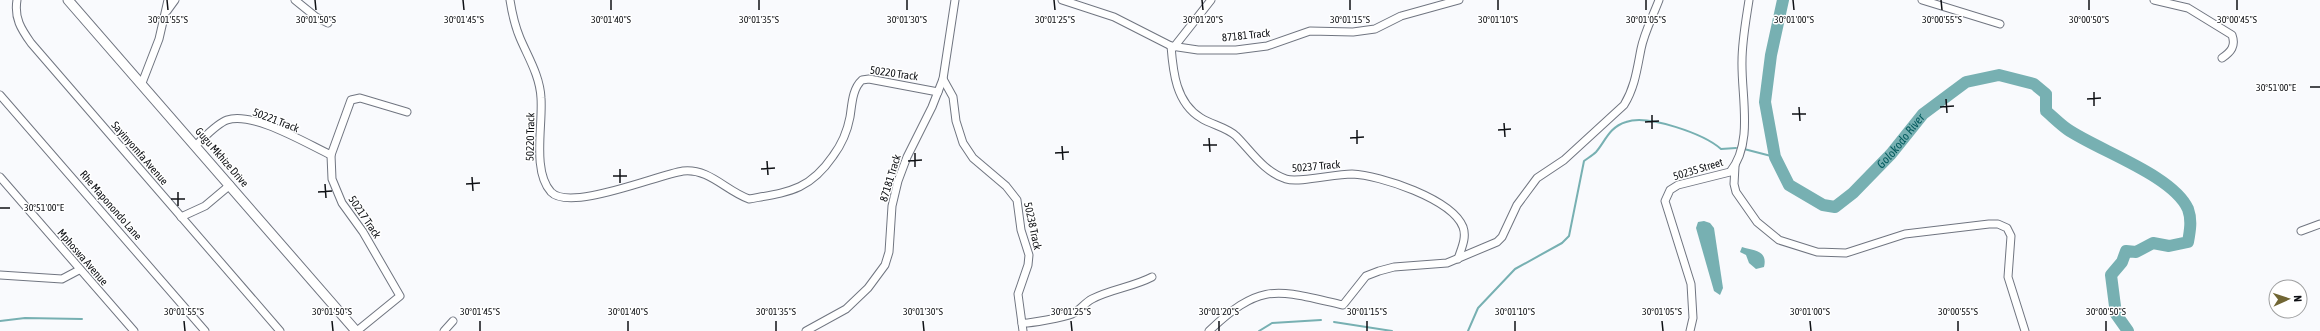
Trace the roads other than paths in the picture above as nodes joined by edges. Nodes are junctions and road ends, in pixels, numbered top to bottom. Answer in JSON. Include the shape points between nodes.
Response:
{"nodes":[{"id":1,"x":17,"y":0,"type":"edge"},
{"id":2,"x":68,"y":0,"type":"edge"},
{"id":3,"x":170,"y":0,"type":"edge"},
{"id":4,"x":295,"y":0,"type":"edge"},
{"id":5,"x":510,"y":0,"type":"edge"},
{"id":6,"x":955,"y":0,"type":"edge"},
{"id":7,"x":1062,"y":0,"type":"edge"},
{"id":8,"x":1211,"y":0,"type":"edge"},
{"id":9,"x":1459,"y":0,"type":"edge"},
{"id":10,"x":1659,"y":0,"type":"edge"},
{"id":11,"x":1747,"y":0,"type":"edge"},
{"id":12,"x":1922,"y":0,"type":"edge"},
{"id":13,"x":2154,"y":0,"type":"edge"},
{"id":14,"x":328,"y":23,"type":"dead end"},
{"id":15,"x":2000,"y":24,"type":"dead end"},
{"id":16,"x":1173,"y":46,"type":"junction"},
{"id":17,"x":2222,"y":58,"type":"dead end"},
{"id":18,"x":943,"y":79,"type":"junction"},
{"id":19,"x":142,"y":83,"type":"junction"},
{"id":20,"x":938,"y":92,"type":"junction"},
{"id":21,"x":0,"y":94,"type":"edge"},
{"id":22,"x":407,"y":112,"type":"dead end"},
{"id":23,"x":196,"y":145,"type":"junction"},
{"id":24,"x":331,"y":155,"type":"junction"},
{"id":25,"x":1735,"y":166,"type":"junction"},
{"id":26,"x":0,"y":177,"type":"edge"},
{"id":27,"x":230,"y":185,"type":"junction"},
{"id":28,"x":181,"y":217,"type":"junction"},
{"id":29,"x":2320,"y":224,"type":"edge"},
{"id":30,"x":2301,"y":231,"type":"dead end"},
{"id":31,"x":1458,"y":259,"type":"junction"},
{"id":32,"x":79,"y":270,"type":"junction"},
{"id":33,"x":0,"y":275,"type":"edge"},
{"id":34,"x":1152,"y":277,"type":"dead end"},
{"id":35,"x":453,"y":321,"type":"dead end"},
{"id":36,"x":1022,"y":323,"type":"junction"},
{"id":37,"x":134,"y":331,"type":"edge"},
{"id":38,"x":205,"y":331,"type":"edge"},
{"id":39,"x":280,"y":331,"type":"edge"},
{"id":40,"x":357,"y":331,"type":"edge"},
{"id":41,"x":444,"y":331,"type":"edge"},
{"id":42,"x":806,"y":331,"type":"edge"},
{"id":43,"x":1023,"y":331,"type":"edge"},
{"id":44,"x":1209,"y":331,"type":"edge"},
{"id":45,"x":1690,"y":331,"type":"edge"},
{"id":46,"x":2025,"y":331,"type":"edge"}],
"edges":[{"from":1,"to":28,"type":"street","name":"Sayinyomfa Avenue","via":[[16,16],[20,28],[31,43]]},
{"from":2,"to":19,"type":"street","name":"Gugu Mkhize Drive"},
{"from":3,"to":19,"type":"street","via":[[159,39]]},
{"from":4,"to":14,"type":"street"},
{"from":5,"to":20,"type":"street","name":"50220 Track","via":[[519,33],[541,90],[540,160],[543,178],[552,193],[561,197],[606,193],[683,171],[702,173],[749,199],[788,191],[812,181],[822,172],[838,149],[845,137],[855,90],[862,80],[869,79]]},
{"from":6,"to":18,"type":"street","name":"87181 Track"},
{"from":7,"to":16,"type":"street","name":"87181 Track","via":[[1114,17]]},
{"from":8,"to":16,"type":"street"},
{"from":9,"to":16,"type":"street","name":"87181 Track","via":[[1401,16],[1375,29],[1353,32],[1310,31],[1266,46],[1236,50],[1193,50]]},
{"from":10,"to":31,"type":"street","via":[[1641,48],[1640,67],[1624,105],[1564,160],[1537,178],[1518,205],[1502,237],[1485,248]]},
{"from":11,"to":25,"type":"street","name":"50235 Street","via":[[1742,48],[1743,144]]},
{"from":12,"to":15,"type":"street"},
{"from":13,"to":17,"type":"street","via":[[2188,8],[2232,35],[2232,49]]},
{"from":16,"to":31,"type":"street","name":"50237 Track","via":[[1177,87],[1192,112],[1231,132],[1257,160],[1285,179],[1361,175],[1422,193],[1459,219],[1463,227],[1464,242]]},
{"from":18,"to":20,"type":"street","name":"87181 Track"},
{"from":18,"to":36,"type":"street","name":"50238 Track","via":[[953,97],[956,121],[963,143],[973,158],[1006,186],[1017,200],[1021,230],[1029,255],[1018,294]]},
{"from":19,"to":23,"type":"street","name":"Gugu Mkhize Drive"},
{"from":20,"to":42,"type":"street","name":"87181 Track","via":[[925,124],[906,157],[898,181],[892,206],[889,252],[885,265],[868,288],[846,309]]},
{"from":21,"to":38,"type":"street","name":"Rhe Maponondo Lane"},
{"from":22,"to":24,"type":"street","name":"50217 Track","via":[[360,98],[351,100]]},
{"from":23,"to":24,"type":"street","name":"50221 Track","via":[[223,122],[234,118],[280,131]]},
{"from":23,"to":27,"type":"street","name":"Gugu Mkhize Drive"},
{"from":24,"to":40,"type":"street","name":"50217 Track","via":[[332,179],[342,203],[363,232],[400,296]]},
{"from":25,"to":45,"type":"street","name":"50235 Street","via":[[1730,172],[1722,175],[1678,185],[1670,190],[1665,200],[1691,284],[1693,318]]},
{"from":25,"to":46,"type":"street","via":[[1736,192],[1757,222],[1779,240],[1817,252],[1846,253],[1905,234],[1927,231],[1989,224],[2007,228],[2011,236],[2008,277]]},
{"from":26,"to":32,"type":"street","name":"Mphoswa Avenue"},
{"from":27,"to":28,"type":"street","via":[[205,206]]},
{"from":27,"to":40,"type":"street","name":"Gugu Mkhize Drive"},
{"from":28,"to":39,"type":"street","name":"Sayinyomfa Avenue"},
{"from":29,"to":30,"type":"street"},
{"from":31,"to":44,"type":"street","via":[[1432,266],[1394,267],[1378,271],[1366,276],[1342,305],[1283,292],[1267,293],[1239,305]]},
{"from":32,"to":33,"type":"street","via":[[55,280]]},
{"from":32,"to":37,"type":"street","name":"Mphoswa Avenue"},
{"from":34,"to":36,"type":"street","via":[[1090,300],[1072,314],[1043,319],[1032,324]]},
{"from":35,"to":41,"type":"street"},
{"from":36,"to":43,"type":"street","name":"50238 Track"}]}
